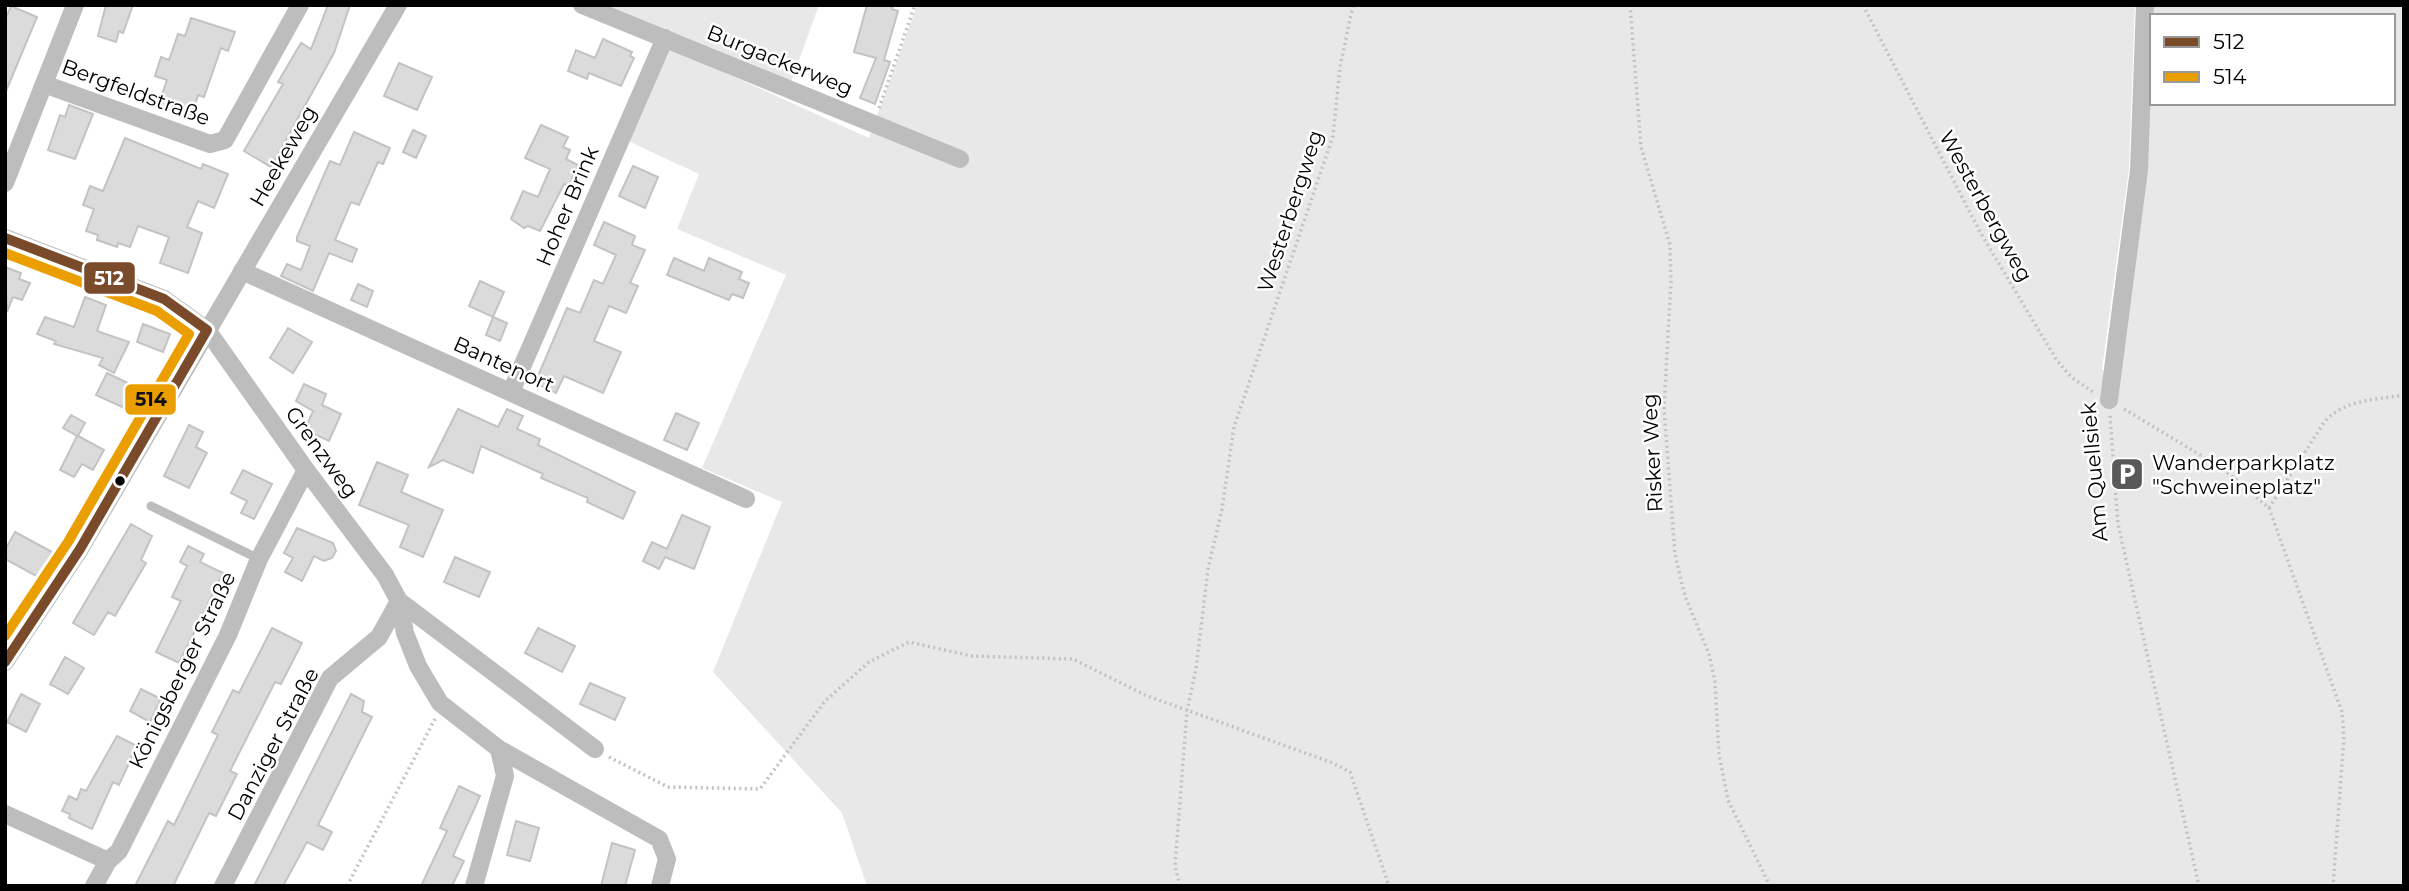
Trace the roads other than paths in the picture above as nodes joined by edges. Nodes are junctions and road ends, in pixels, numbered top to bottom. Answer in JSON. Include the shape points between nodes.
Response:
{"nodes":[{"id":1,"x":300,"y":5,"type":"edge"},
{"id":2,"x":398,"y":5,"type":"edge"},
{"id":3,"x":582,"y":5,"type":"edge"},
{"id":4,"x":2146,"y":5,"type":"edge"},
{"id":5,"x":72,"y":6,"type":"edge"},
{"id":6,"x":665,"y":38,"type":"junction"},
{"id":7,"x":44,"y":83,"type":"junction"},
{"id":8,"x":960,"y":159,"type":"dead end"},
{"id":9,"x":5,"y":183,"type":"edge"},
{"id":10,"x":5,"y":238,"type":"edge"},
{"id":11,"x":242,"y":271,"type":"junction"},
{"id":12,"x":207,"y":330,"type":"junction"},
{"id":13,"x":512,"y":392,"type":"junction"},
{"id":14,"x":2109,"y":400,"type":"road end"},
{"id":15,"x":306,"y":470,"type":"junction"},
{"id":16,"x":746,"y":499,"type":"dead end"},
{"id":17,"x":151,"y":506,"type":"dead end"},
{"id":18,"x":259,"y":559,"type":"junction"},
{"id":19,"x":399,"y":601,"type":"junction"},
{"id":20,"x":5,"y":662,"type":"edge"},
{"id":21,"x":595,"y":749,"type":"road end"},
{"id":22,"x":499,"y":750,"type":"junction"},
{"id":23,"x":5,"y":814,"type":"edge"},
{"id":24,"x":108,"y":861,"type":"junction"},
{"id":25,"x":94,"y":886,"type":"edge"},
{"id":26,"x":223,"y":886,"type":"edge"},
{"id":27,"x":474,"y":886,"type":"edge"},
{"id":28,"x":660,"y":886,"type":"edge"}],
"edges":[{"from":1,"to":7,"type":"street","name":"Bergfeldstraße","via":[[225,140],[210,144]]},
{"from":2,"to":11,"type":"street","name":"Heekeweg"},
{"from":3,"to":6,"type":"street","name":"Burgackerweg"},
{"from":4,"to":14,"type":"street","name":"Am Quellsiek","via":[[2139,170]]},
{"from":5,"to":7,"type":"street"},
{"from":6,"to":8,"type":"street","name":"Burgackerweg"},
{"from":6,"to":13,"type":"street","name":"Hoher Brink"},
{"from":7,"to":9,"type":"street"},
{"from":10,"to":12,"type":"street","name":"Grenzweg","via":[[164,299]]},
{"from":11,"to":12,"type":"street","name":"Heekeweg"},
{"from":11,"to":13,"type":"street","name":"Bantenort"},
{"from":12,"to":15,"type":"street","name":"Grenzweg"},
{"from":12,"to":20,"type":"street","name":"Heekeweg","via":[[80,549]]},
{"from":13,"to":16,"type":"street","name":"Bantenort"},
{"from":15,"to":18,"type":"street","name":"Königsberger Straße"},
{"from":15,"to":19,"type":"street","name":"Grenzweg","via":[[386,575]]},
{"from":17,"to":18,"type":"lane"},
{"from":18,"to":24,"type":"street","name":"Königsberger Straße","via":[[222,647],[119,851]]},
{"from":19,"to":21,"type":"street","name":"Grenzweg"},
{"from":19,"to":22,"type":"street","name":"Grenzweg","via":[[405,633],[440,703]]},
{"from":19,"to":26,"type":"street","name":"Danziger Straße","via":[[379,637],[330,678]]},
{"from":22,"to":27,"type":"street","via":[[505,776]]},
{"from":22,"to":28,"type":"street","name":"Grenzweg","via":[[659,839],[667,859]]},
{"from":23,"to":24,"type":"street"},
{"from":24,"to":25,"type":"street","name":"Königsberger Straße"}]}
